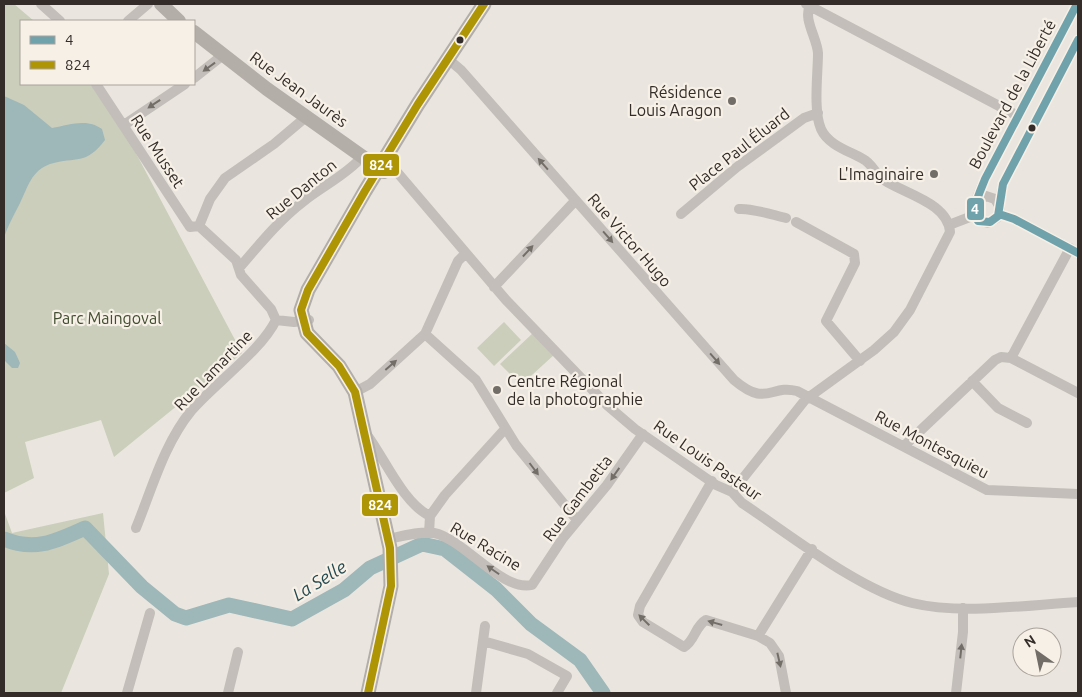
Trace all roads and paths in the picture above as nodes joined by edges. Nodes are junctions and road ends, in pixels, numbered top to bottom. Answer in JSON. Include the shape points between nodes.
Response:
{"nodes":[{"id":1,"x":41,"y":4,"type":"edge"},
{"id":2,"x":148,"y":4,"type":"edge"},
{"id":3,"x":161,"y":4,"type":"edge"},
{"id":4,"x":484,"y":4,"type":"edge"},
{"id":5,"x":492,"y":4,"type":"edge"},
{"id":6,"x":1077,"y":4,"type":"edge"},
{"id":7,"x":808,"y":5,"type":"edge"},
{"id":8,"x":59,"y":20,"type":"edge"},
{"id":9,"x":129,"y":20,"type":"edge"},
{"id":10,"x":178,"y":20,"type":"edge"},
{"id":11,"x":195,"y":33,"type":"edge"},
{"id":12,"x":1078,"y":40,"type":"edge"},
{"id":13,"x":223,"y":55,"type":"junction"},
{"id":14,"x":451,"y":61,"type":"junction"},
{"id":15,"x":195,"y":77,"type":"edge"},
{"id":16,"x":97,"y":85,"type":"edge"},
{"id":17,"x":184,"y":85,"type":"edge"},
{"id":18,"x":818,"y":113,"type":"junction"},
{"id":19,"x":1018,"y":116,"type":"junction"},
{"id":20,"x":306,"y":117,"type":"junction"},
{"id":21,"x":124,"y":125,"type":"junction"},
{"id":22,"x":362,"y":156,"type":"junction"},
{"id":23,"x":384,"y":165,"type":"junction"},
{"id":24,"x":977,"y":200,"type":"junction"},
{"id":25,"x":575,"y":201,"type":"junction"},
{"id":26,"x":739,"y":209,"type":"dead end"},
{"id":27,"x":999,"y":209,"type":"junction"},
{"id":28,"x":681,"y":214,"type":"dead end"},
{"id":29,"x":975,"y":215,"type":"junction"},
{"id":30,"x":949,"y":225,"type":"junction"},
{"id":31,"x":199,"y":226,"type":"junction"},
{"id":32,"x":1076,"y":250,"type":"edge"},
{"id":33,"x":466,"y":253,"type":"junction"},
{"id":34,"x":239,"y":268,"type":"junction"},
{"id":35,"x":494,"y":287,"type":"junction"},
{"id":36,"x":276,"y":320,"type":"junction"},
{"id":37,"x":306,"y":320,"type":"junction"},
{"id":38,"x":424,"y":334,"type":"junction"},
{"id":39,"x":1011,"y":358,"type":"junction"},
{"id":40,"x":860,"y":360,"type":"junction"},
{"id":41,"x":972,"y":381,"type":"junction"},
{"id":42,"x":355,"y":392,"type":"junction"},
{"id":43,"x":1078,"y":393,"type":"edge"},
{"id":44,"x":809,"y":397,"type":"junction"},
{"id":45,"x":1027,"y":423,"type":"dead end"},
{"id":46,"x":505,"y":429,"type":"junction"},
{"id":47,"x":365,"y":431,"type":"junction"},
{"id":48,"x":643,"y":434,"type":"junction"},
{"id":49,"x":904,"y":446,"type":"junction"},
{"id":50,"x":712,"y":481,"type":"junction"},
{"id":51,"x":732,"y":492,"type":"junction"},
{"id":52,"x":1078,"y":494,"type":"edge"},
{"id":53,"x":430,"y":516,"type":"junction"},
{"id":54,"x":577,"y":520,"type":"junction"},
{"id":55,"x":136,"y":528,"type":"dead end"},
{"id":56,"x":429,"y":533,"type":"junction"},
{"id":57,"x":389,"y":543,"type":"junction"},
{"id":58,"x":812,"y":549,"type":"junction"},
{"id":59,"x":536,"y":581,"type":"joint"},
{"id":60,"x":1078,"y":602,"type":"edge"},
{"id":61,"x":963,"y":608,"type":"junction"},
{"id":62,"x":150,"y":612,"type":"dead end"},
{"id":63,"x":484,"y":626,"type":"dead end"},
{"id":64,"x":758,"y":636,"type":"junction"},
{"id":65,"x":483,"y":641,"type":"junction"},
{"id":66,"x":238,"y":652,"type":"dead end"},
{"id":67,"x":127,"y":693,"type":"edge"},
{"id":68,"x":228,"y":693,"type":"edge"},
{"id":69,"x":368,"y":693,"type":"edge"},
{"id":70,"x":476,"y":693,"type":"edge"},
{"id":71,"x":557,"y":693,"type":"edge"},
{"id":72,"x":786,"y":693,"type":"edge"},
{"id":73,"x":956,"y":693,"type":"edge"}],
"edges":[{"from":1,"to":8,"type":"street"},
{"from":2,"to":9,"type":"street"},
{"from":3,"to":10,"type":"street"},
{"from":4,"to":14,"type":"main road"},
{"from":5,"to":14,"type":"main road"},
{"from":6,"to":19,"type":"street","name":"Boulevard de la Liberté"},
{"from":7,"to":18,"type":"street","via":[[818,51]]},
{"from":7,"to":19,"type":"street"},
{"from":11,"to":13,"type":"street","name":"Rue Jean Jaurès"},
{"from":12,"to":27,"type":"street","name":"Boulevard de la Liberté","via":[[1003,184]]},
{"from":13,"to":15,"type":"street","one_way":true},
{"from":13,"to":20,"type":"street","name":"Rue Jean Jaurès"},
{"from":14,"to":23,"type":"main road"},
{"from":25,"to":14,"type":"street","name":"Rue Victor Hugo","one_way":true},
{"from":16,"to":21,"type":"street","name":"Rue Musset"},
{"from":17,"to":21,"type":"street","one_way":true},
{"from":18,"to":28,"type":"street","name":"Place Paul Éluard","via":[[796,123]]},
{"from":18,"to":30,"type":"street","via":[[826,137],[868,162],[882,179],[936,208]]},
{"from":19,"to":24,"type":"street","name":"Boulevard de la Liberté"},
{"from":20,"to":22,"type":"street","name":"Rue Jean Jaurès"},
{"from":20,"to":31,"type":"street","via":[[225,178],[210,199]]},
{"from":21,"to":31,"type":"street","name":"Rue Musset","via":[[190,227]]},
{"from":22,"to":23,"type":"street","name":"Rue Jean Jaurès"},
{"from":22,"to":34,"type":"street","name":"Rue Danton","via":[[296,208]]},
{"from":23,"to":33,"type":"street","name":"Rue Louis Pasteur"},
{"from":23,"to":37,"type":"main road","via":[[308,290],[302,306]]},
{"from":24,"to":27,"type":"street","via":[[990,196]]},
{"from":24,"to":29,"type":"street"},
{"from":35,"to":25,"type":"street","one_way":true},
{"from":25,"to":44,"type":"street","name":"Rue Victor Hugo","one_way":true,"via":[[734,380],[756,394],[791,390]]},
{"from":26,"to":40,"type":"street","via":[[750,208],[791,220],[854,254],[855,263],[826,321]]},
{"from":27,"to":29,"type":"street","via":[[994,220],[988,223]]},
{"from":27,"to":32,"type":"street"},
{"from":29,"to":30,"type":"street"},
{"from":30,"to":40,"type":"street","via":[[949,236],[907,315],[885,341]]},
{"from":31,"to":34,"type":"street","via":[[233,257]]},
{"from":32,"to":39,"type":"street"},
{"from":33,"to":35,"type":"street","name":"Rue Louis Pasteur"},
{"from":33,"to":38,"type":"street","via":[[458,262]]},
{"from":34,"to":36,"type":"street","via":[[243,278],[271,309]]},
{"from":35,"to":48,"type":"street","name":"Rue Louis Pasteur","via":[[612,409]]},
{"from":36,"to":37,"type":"street"},
{"from":36,"to":55,"type":"street","name":"Rue Lamartine","via":[[268,334],[200,402],[181,426]]},
{"from":37,"to":42,"type":"main road","via":[[307,333],[348,378]]},
{"from":42,"to":38,"type":"street","one_way":true,"via":[[370,384]]},
{"from":38,"to":46,"type":"street","via":[[476,380]]},
{"from":39,"to":41,"type":"street","via":[[995,360]]},
{"from":39,"to":43,"type":"street"},
{"from":40,"to":44,"type":"street"},
{"from":41,"to":45,"type":"street","via":[[998,408]]},
{"from":41,"to":49,"type":"street"},
{"from":42,"to":47,"type":"main road"},
{"from":44,"to":49,"type":"street","name":"Rue Montesquieu"},
{"from":44,"to":51,"type":"street"},
{"from":46,"to":53,"type":"street","via":[[449,490]]},
{"from":46,"to":54,"type":"street","one_way":true},
{"from":47,"to":53,"type":"street","via":[[403,491]]},
{"from":47,"to":57,"type":"main road"},
{"from":48,"to":50,"type":"street","name":"Rue Louis Pasteur"},
{"from":48,"to":54,"type":"street","name":"Rue Gambetta","one_way":true,"via":[[607,486]]},
{"from":49,"to":52,"type":"street","name":"Rue Montesquieu","via":[[990,491]]},
{"from":50,"to":51,"type":"street","name":"Rue Louis Pasteur"},
{"from":64,"to":50,"type":"street","one_way":true,"via":[[706,620],[684,647],[638,615],[638,609]]},
{"from":51,"to":58,"type":"street","name":"Rue Louis Pasteur"},
{"from":53,"to":56,"type":"street"},
{"from":54,"to":59,"type":"street","name":"Rue Gambetta"},
{"from":56,"to":57,"type":"street","name":"Rue Racine"},
{"from":59,"to":56,"type":"street","name":"Rue Racine","one_way":true,"via":[[526,586],[506,579],[452,540]]},
{"from":57,"to":69,"type":"main road","via":[[391,586]]},
{"from":58,"to":61,"type":"street","name":"Rue Louis Pasteur","via":[[898,599],[927,606]]},
{"from":58,"to":64,"type":"street"},
{"from":60,"to":61,"type":"street","name":"Rue Louis Pasteur"},
{"from":73,"to":61,"type":"street","one_way":true},
{"from":62,"to":67,"type":"street"},
{"from":63,"to":65,"type":"street"},
{"from":64,"to":72,"type":"street","one_way":true,"via":[[778,652]]},
{"from":65,"to":70,"type":"street"},
{"from":65,"to":71,"type":"street","via":[[528,654],[567,676]]},
{"from":66,"to":68,"type":"street"}]}
